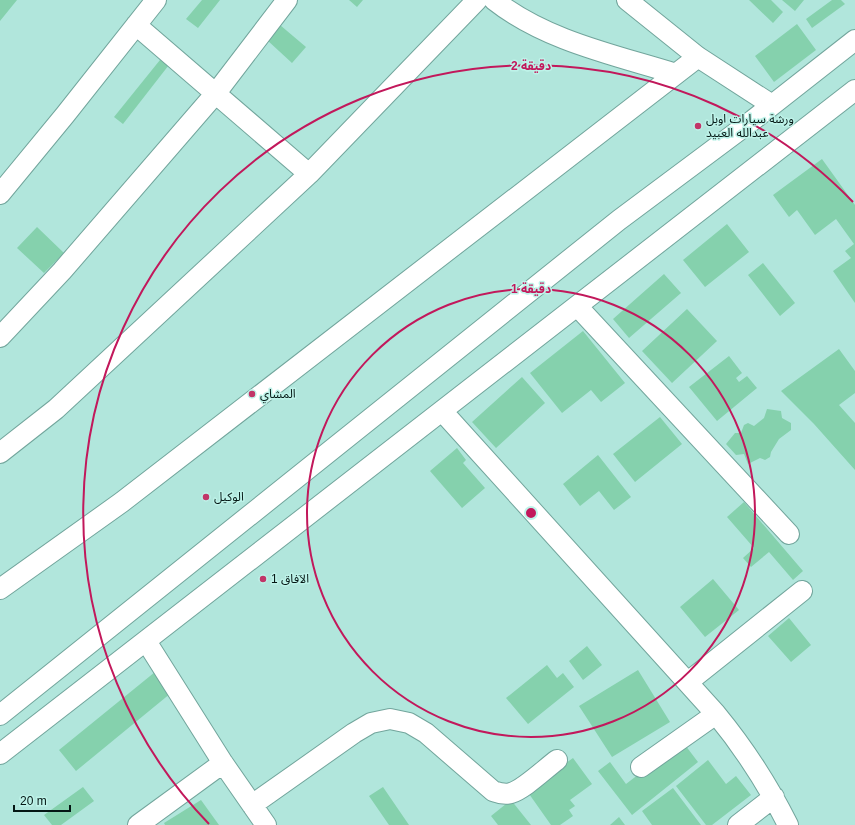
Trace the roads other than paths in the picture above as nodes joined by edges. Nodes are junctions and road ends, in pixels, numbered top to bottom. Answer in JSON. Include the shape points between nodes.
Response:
{"nodes":[{"id":1,"x":156,"y":0,"type":"edge"},
{"id":2,"x":287,"y":0,"type":"edge"},
{"id":3,"x":477,"y":0,"type":"edge"},
{"id":4,"x":494,"y":0,"type":"edge"},
{"id":5,"x":632,"y":2,"type":"edge"},
{"id":6,"x":136,"y":25,"type":"junction"},
{"id":7,"x":855,"y":40,"type":"edge"},
{"id":8,"x":698,"y":57,"type":"junction"},
{"id":9,"x":676,"y":74,"type":"junction"},
{"id":10,"x":855,"y":90,"type":"edge"},
{"id":11,"x":216,"y":93,"type":"junction"},
{"id":12,"x":772,"y":105,"type":"junction"},
{"id":13,"x":309,"y":174,"type":"junction"},
{"id":14,"x":0,"y":194,"type":"edge"},
{"id":15,"x":577,"y":306,"type":"junction"},
{"id":16,"x":0,"y":337,"type":"edge"},
{"id":17,"x":442,"y":411,"type":"junction"},
{"id":18,"x":0,"y":453,"type":"edge"},
{"id":19,"x":789,"y":534,"type":"dead end"},
{"id":20,"x":0,"y":589,"type":"edge"},
{"id":21,"x":802,"y":591,"type":"dead end"},
{"id":22,"x":146,"y":641,"type":"junction"},
{"id":23,"x":688,"y":682,"type":"junction"},
{"id":24,"x":716,"y":714,"type":"junction"},
{"id":25,"x":0,"y":715,"type":"edge"},
{"id":26,"x":0,"y":754,"type":"edge"},
{"id":27,"x":557,"y":760,"type":"dead end"},
{"id":28,"x":223,"y":763,"type":"junction"},
{"id":29,"x":641,"y":767,"type":"dead end"},
{"id":30,"x":774,"y":797,"type":"junction"},
{"id":31,"x":252,"y":805,"type":"junction"},
{"id":32,"x":138,"y":825,"type":"edge"},
{"id":33,"x":266,"y":825,"type":"edge"},
{"id":34,"x":738,"y":825,"type":"edge"},
{"id":35,"x":788,"y":825,"type":"edge"}],
"edges":[{"from":1,"to":6,"type":"street"},
{"from":2,"to":11,"type":"street"},
{"from":3,"to":13,"type":"street"},
{"from":4,"to":9,"type":"street","via":[[540,29],[587,47]]},
{"from":5,"to":8,"type":"street"},
{"from":6,"to":11,"type":"street"},
{"from":6,"to":14,"type":"street"},
{"from":7,"to":12,"type":"street"},
{"from":8,"to":9,"type":"street"},
{"from":8,"to":12,"type":"street"},
{"from":9,"to":20,"type":"street","via":[[122,502]]},
{"from":10,"to":15,"type":"street"},
{"from":11,"to":13,"type":"street"},
{"from":11,"to":16,"type":"street","via":[[62,271]]},
{"from":12,"to":25,"type":"street","via":[[618,220]]},
{"from":13,"to":18,"type":"street","via":[[56,409]]},
{"from":15,"to":17,"type":"street"},
{"from":15,"to":19,"type":"street"},
{"from":17,"to":22,"type":"street"},
{"from":17,"to":23,"type":"street"},
{"from":21,"to":23,"type":"street"},
{"from":22,"to":26,"type":"street"},
{"from":22,"to":28,"type":"street"},
{"from":23,"to":24,"type":"street"},
{"from":24,"to":29,"type":"street"},
{"from":24,"to":30,"type":"street","via":[[735,737]]},
{"from":27,"to":31,"type":"street","via":[[521,788],[512,793],[502,794],[493,791],[426,733],[409,723],[390,719],[371,723],[354,732]]},
{"from":28,"to":31,"type":"street"},
{"from":28,"to":32,"type":"street"},
{"from":30,"to":34,"type":"street"},
{"from":30,"to":35,"type":"street"},
{"from":31,"to":33,"type":"street"}]}
